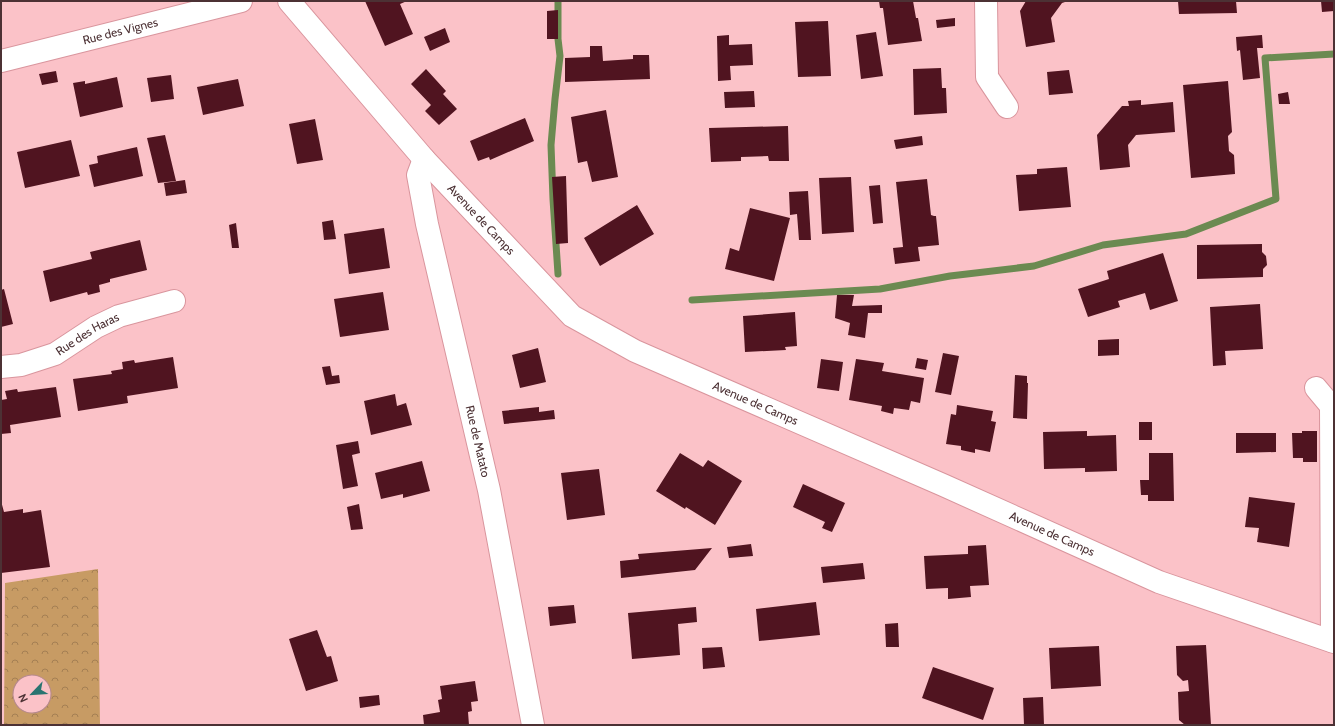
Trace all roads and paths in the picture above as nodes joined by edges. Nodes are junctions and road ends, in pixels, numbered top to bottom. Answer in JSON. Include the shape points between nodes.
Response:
{"nodes":[{"id":1,"x":241,"y":1,"type":"edge"},
{"id":2,"x":289,"y":1,"type":"edge"},
{"id":3,"x":986,"y":1,"type":"edge"},
{"id":4,"x":1,"y":62,"type":"edge"},
{"id":5,"x":1007,"y":107,"type":"dead end"},
{"id":6,"x":424,"y":159,"type":"junction"},
{"id":7,"x":174,"y":301,"type":"dead end"},
{"id":8,"x":1,"y":367,"type":"edge"},
{"id":9,"x":1316,"y":388,"type":"dead end"},
{"id":10,"x":1333,"y":642,"type":"edge"},
{"id":11,"x":533,"y":725,"type":"edge"}],
"edges":[{"from":1,"to":4,"type":"street","name":"Rue des Vignes"},
{"from":2,"to":6,"type":"street","name":"Avenue de Camps"},
{"from":3,"to":5,"type":"street","via":[[987,77]]},
{"from":6,"to":10,"type":"street","name":"Avenue de Camps","via":[[572,316],[635,351],[1159,582]]},
{"from":6,"to":11,"type":"street","name":"Rue de Matato","via":[[418,174],[427,224],[489,490]]},
{"from":7,"to":8,"type":"street","name":"Rue des Haras","via":[[119,316],[96,327],[55,354],[21,366]]},
{"from":9,"to":10,"type":"street","via":[[1331,406]]}]}
